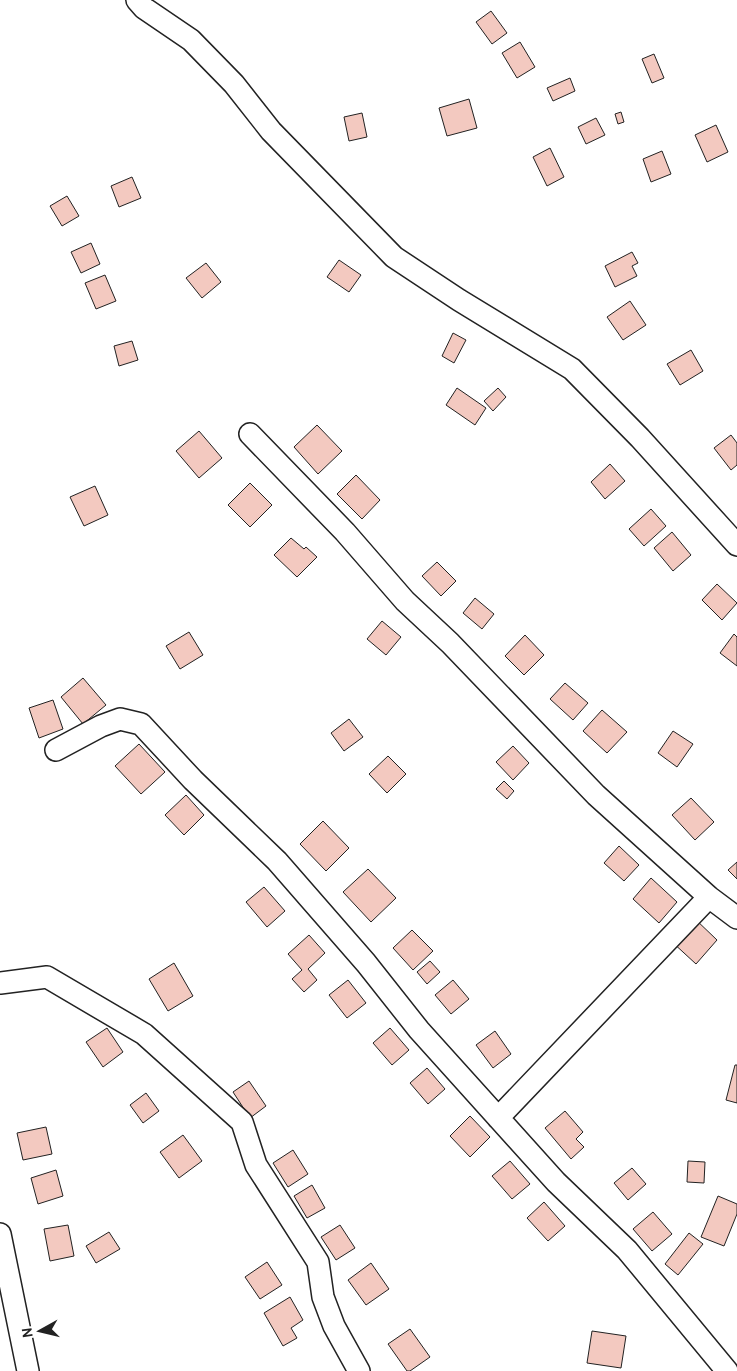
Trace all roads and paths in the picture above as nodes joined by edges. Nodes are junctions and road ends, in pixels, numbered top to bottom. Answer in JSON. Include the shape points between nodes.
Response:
{"nodes":[{"id":1,"x":137,"y":0,"type":"edge"},
{"id":2,"x":250,"y":434,"type":"dead end"},
{"id":3,"x":737,"y":545,"type":"edge"},
{"id":4,"x":56,"y":750,"type":"dead end"},
{"id":5,"x":709,"y":897,"type":"junction"},
{"id":6,"x":737,"y":918,"type":"edge"},
{"id":7,"x":0,"y":983,"type":"edge"},
{"id":8,"x":498,"y":1118,"type":"junction"},
{"id":9,"x":0,"y":1234,"type":"edge"},
{"id":10,"x":28,"y":1371,"type":"edge"},
{"id":11,"x":359,"y":1371,"type":"edge"},
{"id":12,"x":727,"y":1371,"type":"edge"}],
"edges":[{"from":1,"to":3,"type":"street","via":[[192,40],[234,84],[271,131],[394,257],[572,369]]},
{"from":2,"to":5,"type":"street","via":[[346,532],[405,602],[450,643],[596,795]]},
{"from":4,"to":8,"type":"street","via":[[120,719],[141,724],[193,780],[277,861],[366,963],[419,1030]]},
{"from":5,"to":6,"type":"street"},
{"from":5,"to":8,"type":"street"},
{"from":7,"to":11,"type":"street","via":[[47,976],[144,1034],[242,1122],[256,1165],[318,1262],[323,1297],[334,1326]]},
{"from":8,"to":12,"type":"street","via":[[556,1182],[627,1250]]},
{"from":9,"to":10,"type":"street"}]}
